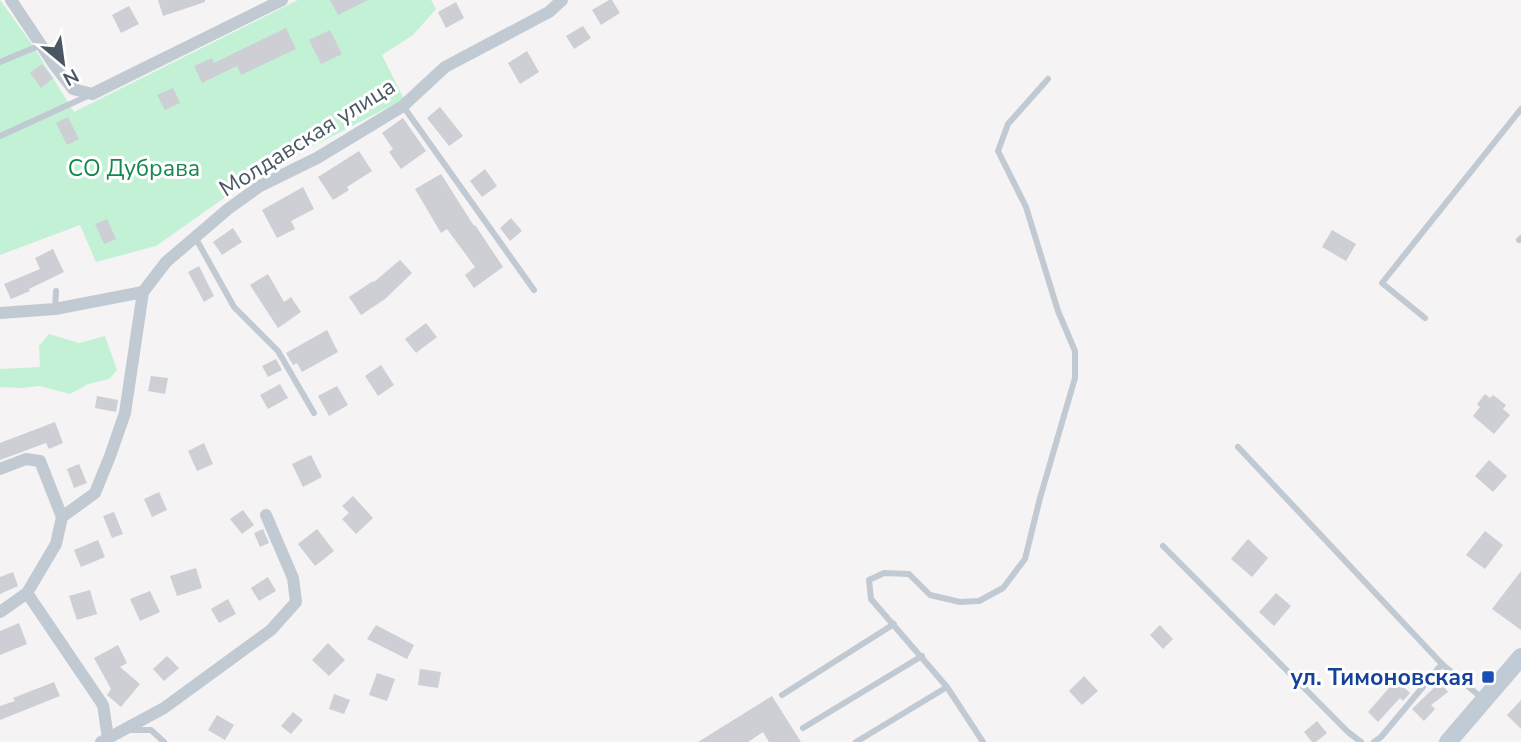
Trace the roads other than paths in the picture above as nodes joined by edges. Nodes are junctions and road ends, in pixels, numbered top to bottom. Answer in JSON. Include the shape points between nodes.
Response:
{"nodes":[{"id":1,"x":11,"y":0,"type":"edge"},
{"id":2,"x":282,"y":0,"type":"edge"},
{"id":3,"x":562,"y":0,"type":"edge"},
{"id":4,"x":41,"y":45,"type":"junction"},
{"id":5,"x":0,"y":62,"type":"edge"},
{"id":6,"x":1048,"y":79,"type":"dead end"},
{"id":7,"x":92,"y":94,"type":"junction"},
{"id":8,"x":403,"y":106,"type":"junction"},
{"id":9,"x":1521,"y":109,"type":"edge"},
{"id":10,"x":0,"y":136,"type":"edge"},
{"id":11,"x":195,"y":237,"type":"junction"},
{"id":12,"x":534,"y":290,"type":"dead end"},
{"id":13,"x":56,"y":291,"type":"dead end"},
{"id":14,"x":143,"y":292,"type":"junction"},
{"id":15,"x":55,"y":309,"type":"junction"},
{"id":16,"x":0,"y":313,"type":"edge"},
{"id":17,"x":1425,"y":318,"type":"dead end"},
{"id":18,"x":314,"y":413,"type":"dead end"},
{"id":19,"x":1238,"y":447,"type":"dead end"},
{"id":20,"x":0,"y":469,"type":"edge"},
{"id":21,"x":267,"y":514,"type":"dead end"},
{"id":22,"x":62,"y":517,"type":"junction"},
{"id":23,"x":1163,"y":546,"type":"dead end"},
{"id":24,"x":27,"y":593,"type":"junction"},
{"id":25,"x":0,"y":612,"type":"edge"},
{"id":26,"x":894,"y":624,"type":"junction"},
{"id":27,"x":922,"y":656,"type":"junction"},
{"id":28,"x":1521,"y":657,"type":"edge"},
{"id":29,"x":1442,"y":664,"type":"junction"},
{"id":30,"x":947,"y":687,"type":"junction"},
{"id":31,"x":782,"y":695,"type":"dead end"},
{"id":32,"x":1484,"y":700,"type":"junction"},
{"id":33,"x":803,"y":729,"type":"dead end"},
{"id":34,"x":121,"y":730,"type":"junction"},
{"id":35,"x":105,"y":740,"type":"edge"},
{"id":36,"x":164,"y":742,"type":"edge"},
{"id":37,"x":856,"y":742,"type":"edge"},
{"id":38,"x":983,"y":742,"type":"edge"},
{"id":39,"x":1361,"y":742,"type":"edge"},
{"id":40,"x":1374,"y":742,"type":"edge"},
{"id":41,"x":1448,"y":742,"type":"edge"}],
"edges":[{"from":1,"to":4,"type":"street"},
{"from":2,"to":7,"type":"street"},
{"from":3,"to":8,"type":"street","name":"Молдавская улица","via":[[549,12],[445,68]]},
{"from":4,"to":5,"type":"lane"},
{"from":4,"to":7,"type":"street","via":[[73,89]]},
{"from":6,"to":26,"type":"lane","via":[[1008,124],[998,151],[1026,207],[1075,351],[1075,378],[1025,559],[1003,589],[979,601],[930,596],[909,574],[884,573],[869,580],[871,599]]},
{"from":7,"to":10,"type":"lane"},
{"from":8,"to":11,"type":"street","name":"Молдавская улица","via":[[260,186]]},
{"from":8,"to":12,"type":"lane"},
{"from":9,"to":17,"type":"lane","via":[[1382,283]]},
{"from":11,"to":14,"type":"street","name":"Молдавская улица","via":[[166,262]]},
{"from":11,"to":18,"type":"lane","via":[[234,307],[278,351]]},
{"from":13,"to":15,"type":"lane"},
{"from":14,"to":15,"type":"street"},
{"from":14,"to":22,"type":"street","name":"Молдавская улица","via":[[125,413],[110,456],[95,493]]},
{"from":15,"to":16,"type":"street"},
{"from":19,"to":29,"type":"lane"},
{"from":20,"to":22,"type":"street","via":[[26,459],[40,461]]},
{"from":21,"to":34,"type":"street","via":[[293,578],[296,603],[271,630],[164,708]]},
{"from":22,"to":24,"type":"street","via":[[56,544]]},
{"from":23,"to":39,"type":"lane"},
{"from":24,"to":25,"type":"street"},
{"from":24,"to":35,"type":"street","via":[[103,705]]},
{"from":26,"to":27,"type":"lane"},
{"from":26,"to":31,"type":"lane"},
{"from":27,"to":30,"type":"lane"},
{"from":27,"to":33,"type":"lane"},
{"from":28,"to":32,"type":"main road"},
{"from":29,"to":32,"type":"lane"},
{"from":29,"to":40,"type":"lane"},
{"from":30,"to":37,"type":"lane"},
{"from":30,"to":38,"type":"lane"},
{"from":32,"to":41,"type":"main road"},
{"from":34,"to":35,"type":"street"},
{"from":34,"to":36,"type":"lane","via":[[151,730]]}]}
